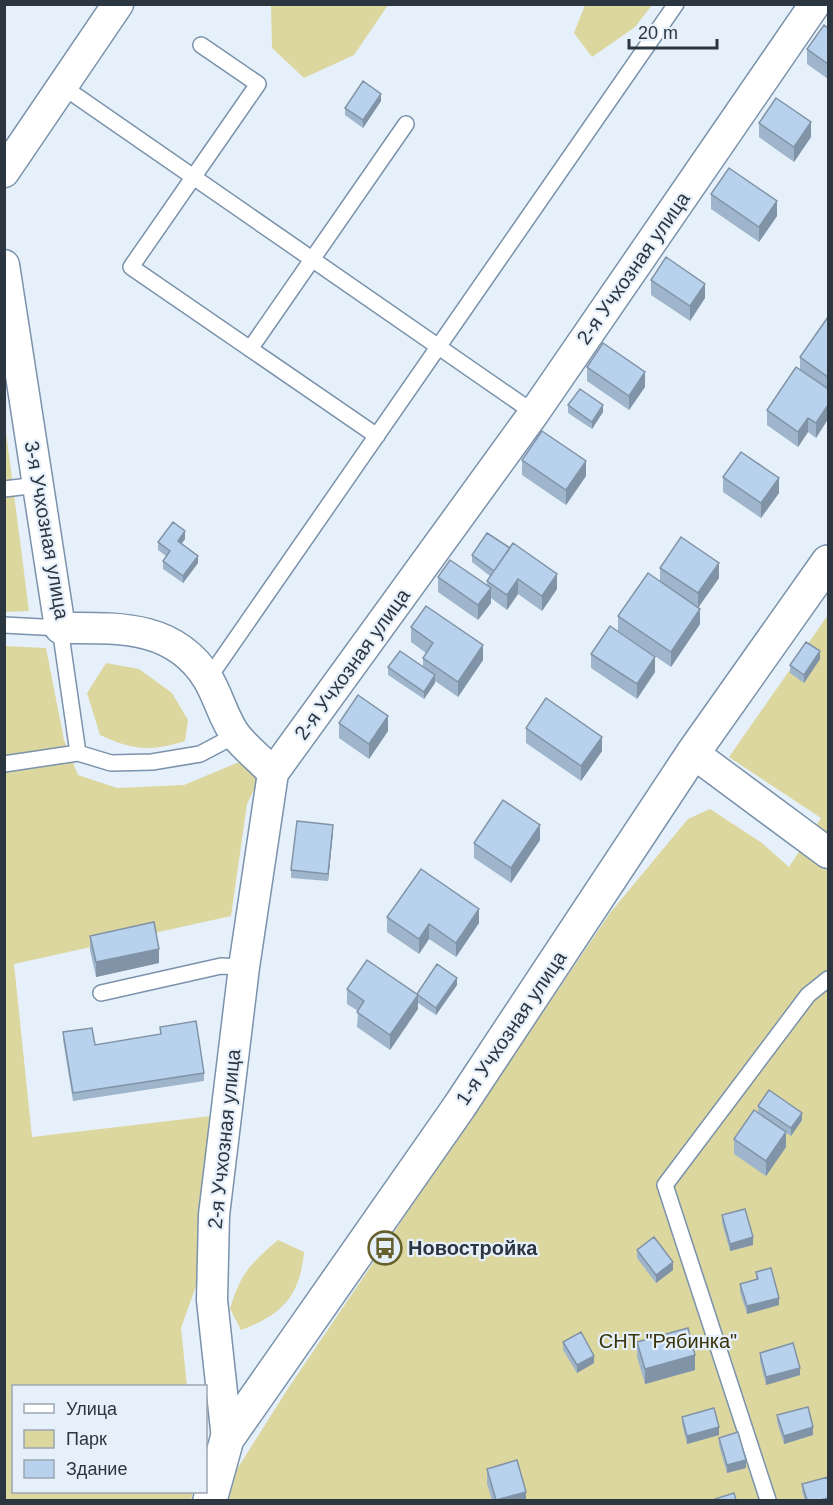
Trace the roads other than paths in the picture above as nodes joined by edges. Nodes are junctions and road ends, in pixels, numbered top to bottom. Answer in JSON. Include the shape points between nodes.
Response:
{"nodes":[{"id":1,"x":118,"y":4,"type":"edge"},
{"id":2,"x":676,"y":4,"type":"edge"},
{"id":3,"x":815,"y":4,"type":"edge"},
{"id":4,"x":201,"y":45,"type":"dead end"},
{"id":5,"x":62,"y":86,"type":"junction"},
{"id":6,"x":406,"y":124,"type":"dead end"},
{"id":7,"x":4,"y":172,"type":"edge"},
{"id":8,"x":193,"y":177,"type":"junction"},
{"id":9,"x":312,"y":260,"type":"junction"},
{"id":10,"x":4,"y":265,"type":"edge"},
{"id":11,"x":439,"y":347,"type":"junction"},
{"id":12,"x":250,"y":349,"type":"junction"},
{"id":13,"x":534,"y":413,"type":"junction"},
{"id":14,"x":377,"y":436,"type":"junction"},
{"id":15,"x":38,"y":485,"type":"junction"},
{"id":16,"x":4,"y":489,"type":"edge"},
{"id":17,"x":828,"y":562,"type":"edge"},
{"id":18,"x":4,"y":625,"type":"edge"},
{"id":19,"x":60,"y":628,"type":"junction"},
{"id":20,"x":208,"y":680,"type":"junction"},
{"id":21,"x":236,"y":735,"type":"junction"},
{"id":22,"x":78,"y":753,"type":"junction"},
{"id":23,"x":693,"y":753,"type":"junction"},
{"id":24,"x":4,"y":764,"type":"edge"},
{"id":25,"x":273,"y":773,"type":"junction"},
{"id":26,"x":828,"y":853,"type":"edge"},
{"id":27,"x":244,"y":967,"type":"junction"},
{"id":28,"x":828,"y":979,"type":"edge"},
{"id":29,"x":101,"y":993,"type":"dead end"},
{"id":30,"x":227,"y":1439,"type":"junction"},
{"id":31,"x":210,"y":1500,"type":"edge"},
{"id":32,"x":768,"y":1500,"type":"edge"}],
"edges":[{"from":1,"to":5,"type":"street"},
{"from":2,"to":11,"type":"lane"},
{"from":3,"to":13,"type":"street","name":"2-я Учхозная улица"},
{"from":4,"to":8,"type":"lane","via":[[258,84]]},
{"from":5,"to":7,"type":"street"},
{"from":5,"to":8,"type":"lane"},
{"from":6,"to":9,"type":"lane"},
{"from":8,"to":9,"type":"lane"},
{"from":8,"to":12,"type":"lane","via":[[131,267]]},
{"from":9,"to":11,"type":"lane"},
{"from":9,"to":12,"type":"lane"},
{"from":10,"to":15,"type":"street","name":"3-я Учхозная улица"},
{"from":11,"to":13,"type":"lane"},
{"from":11,"to":14,"type":"lane"},
{"from":12,"to":14,"type":"lane"},
{"from":13,"to":25,"type":"street","name":"2-я Учхозная улица"},
{"from":14,"to":20,"type":"lane"},
{"from":15,"to":16,"type":"lane"},
{"from":15,"to":19,"type":"street","name":"3-я Учхозная улица"},
{"from":17,"to":23,"type":"street","name":"1-я Учхозная улица"},
{"from":18,"to":19,"type":"lane"},
{"from":19,"to":20,"type":"street","name":"3-я Учхозная улица","via":[[125,629],[166,640],[191,655]]},
{"from":19,"to":22,"type":"lane"},
{"from":20,"to":21,"type":"street","name":"3-я Учхозная улица"},
{"from":21,"to":22,"type":"lane","via":[[200,754],[152,762],[111,763]]},
{"from":21,"to":25,"type":"street","name":"3-я Учхозная улица"},
{"from":22,"to":24,"type":"lane"},
{"from":23,"to":26,"type":"street"},
{"from":23,"to":30,"type":"street","name":"1-я Учхозная улица","via":[[459,1107]]},
{"from":25,"to":27,"type":"street","name":"2-я Учхозная улица"},
{"from":27,"to":29,"type":"lane","via":[[221,966]]},
{"from":27,"to":30,"type":"street","name":"2-я Учхозная улица","via":[[214,1215],[212,1300]]},
{"from":28,"to":32,"type":"lane","via":[[808,995],[665,1185]]},
{"from":30,"to":31,"type":"street","name":"1-я Учхозная улица"}]}
